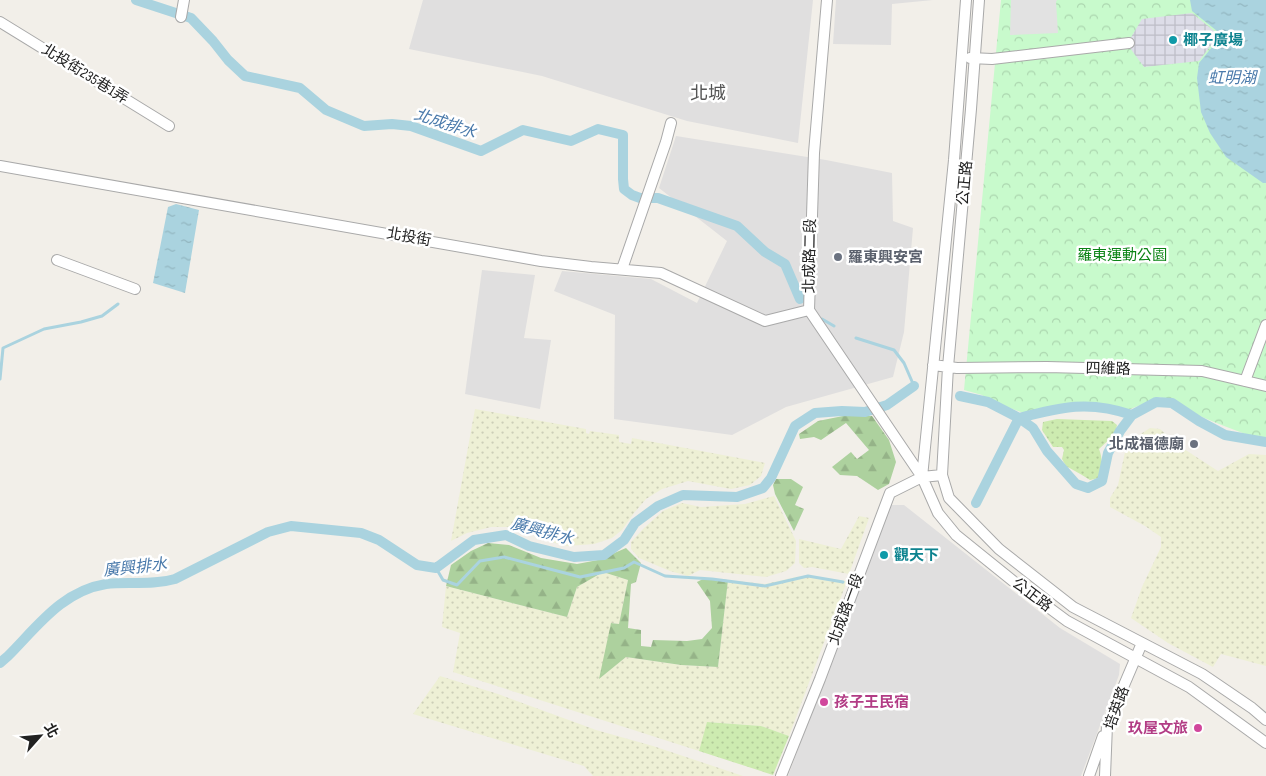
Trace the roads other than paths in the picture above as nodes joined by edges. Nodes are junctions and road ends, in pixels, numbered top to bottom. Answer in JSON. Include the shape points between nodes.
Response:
{"nodes":[{"id":1,"x":828,"y":0,"type":"edge"},
{"id":2,"x":966,"y":0,"type":"edge"},
{"id":3,"x":979,"y":0,"type":"edge"},
{"id":4,"x":0,"y":22,"type":"edge"},
{"id":5,"x":1129,"y":44,"type":"dead end"},
{"id":6,"x":961,"y":57,"type":"junction"},
{"id":7,"x":974,"y":58,"type":"junction"},
{"id":8,"x":670,"y":123,"type":"dead end"},
{"id":9,"x":169,"y":126,"type":"dead end"},
{"id":10,"x":0,"y":166,"type":"edge"},
{"id":11,"x":57,"y":260,"type":"dead end"},
{"id":12,"x":622,"y":269,"type":"junction"},
{"id":13,"x":135,"y":289,"type":"dead end"},
{"id":14,"x":809,"y":310,"type":"junction"},
{"id":15,"x":1266,"y":325,"type":"edge"},
{"id":16,"x":933,"y":365,"type":"junction"},
{"id":17,"x":948,"y":367,"type":"junction"},
{"id":18,"x":1245,"y":381,"type":"junction"},
{"id":19,"x":1266,"y":386,"type":"edge"},
{"id":20,"x":942,"y":475,"type":"junction"},
{"id":21,"x":922,"y":477,"type":"junction"},
{"id":22,"x":1142,"y":643,"type":"junction"},
{"id":23,"x":1137,"y":658,"type":"junction"},
{"id":24,"x":1266,"y":720,"type":"edge"},
{"id":25,"x":1107,"y":725,"type":"junction"},
{"id":26,"x":1266,"y":743,"type":"edge"},
{"id":27,"x":781,"y":776,"type":"edge"},
{"id":28,"x":1089,"y":776,"type":"edge"},
{"id":29,"x":1106,"y":776,"type":"edge"}],
"edges":[{"from":1,"to":14,"type":"street","name":"北成路二段","via":[[814,152]]},
{"from":2,"to":6,"type":"street","name":"公正路"},
{"from":3,"to":7,"type":"street","name":"公正路"},
{"from":4,"to":9,"type":"street","name":"北投街235巷1弄"},
{"from":5,"to":7,"type":"street","via":[[992,59]]},
{"from":6,"to":7,"type":"street"},
{"from":6,"to":16,"type":"street","name":"公正路"},
{"from":7,"to":17,"type":"street","name":"公正路"},
{"from":8,"to":12,"type":"street"},
{"from":10,"to":12,"type":"street","name":"北投街","via":[[541,261]]},
{"from":11,"to":13,"type":"street"},
{"from":12,"to":14,"type":"street","name":"北投街","via":[[661,273],[765,321]]},
{"from":14,"to":21,"type":"street","name":"北成路二段"},
{"from":15,"to":18,"type":"street"},
{"from":16,"to":17,"type":"street"},
{"from":16,"to":21,"type":"street","name":"公正路"},
{"from":17,"to":18,"type":"street","name":"四維路","via":[[1202,371]]},
{"from":17,"to":20,"type":"street","name":"公正路"},
{"from":18,"to":19,"type":"street","name":"四維路"},
{"from":20,"to":21,"type":"street","name":"北成路一段"},
{"from":20,"to":22,"type":"street","name":"公正路","via":[[949,498],[999,549],[1074,607]]},
{"from":21,"to":23,"type":"street","name":"公正路","via":[[938,513],[962,540],[1067,621]]},
{"from":21,"to":27,"type":"street","name":"北成路一段","via":[[890,493]]},
{"from":22,"to":23,"type":"street","name":"培英路"},
{"from":22,"to":24,"type":"street","name":"公正路","via":[[1202,674]]},
{"from":23,"to":25,"type":"street","name":"培英路"},
{"from":23,"to":26,"type":"street","name":"公正路","via":[[1189,687]]},
{"from":25,"to":28,"type":"street"},
{"from":25,"to":29,"type":"street","name":"培英路"}]}
